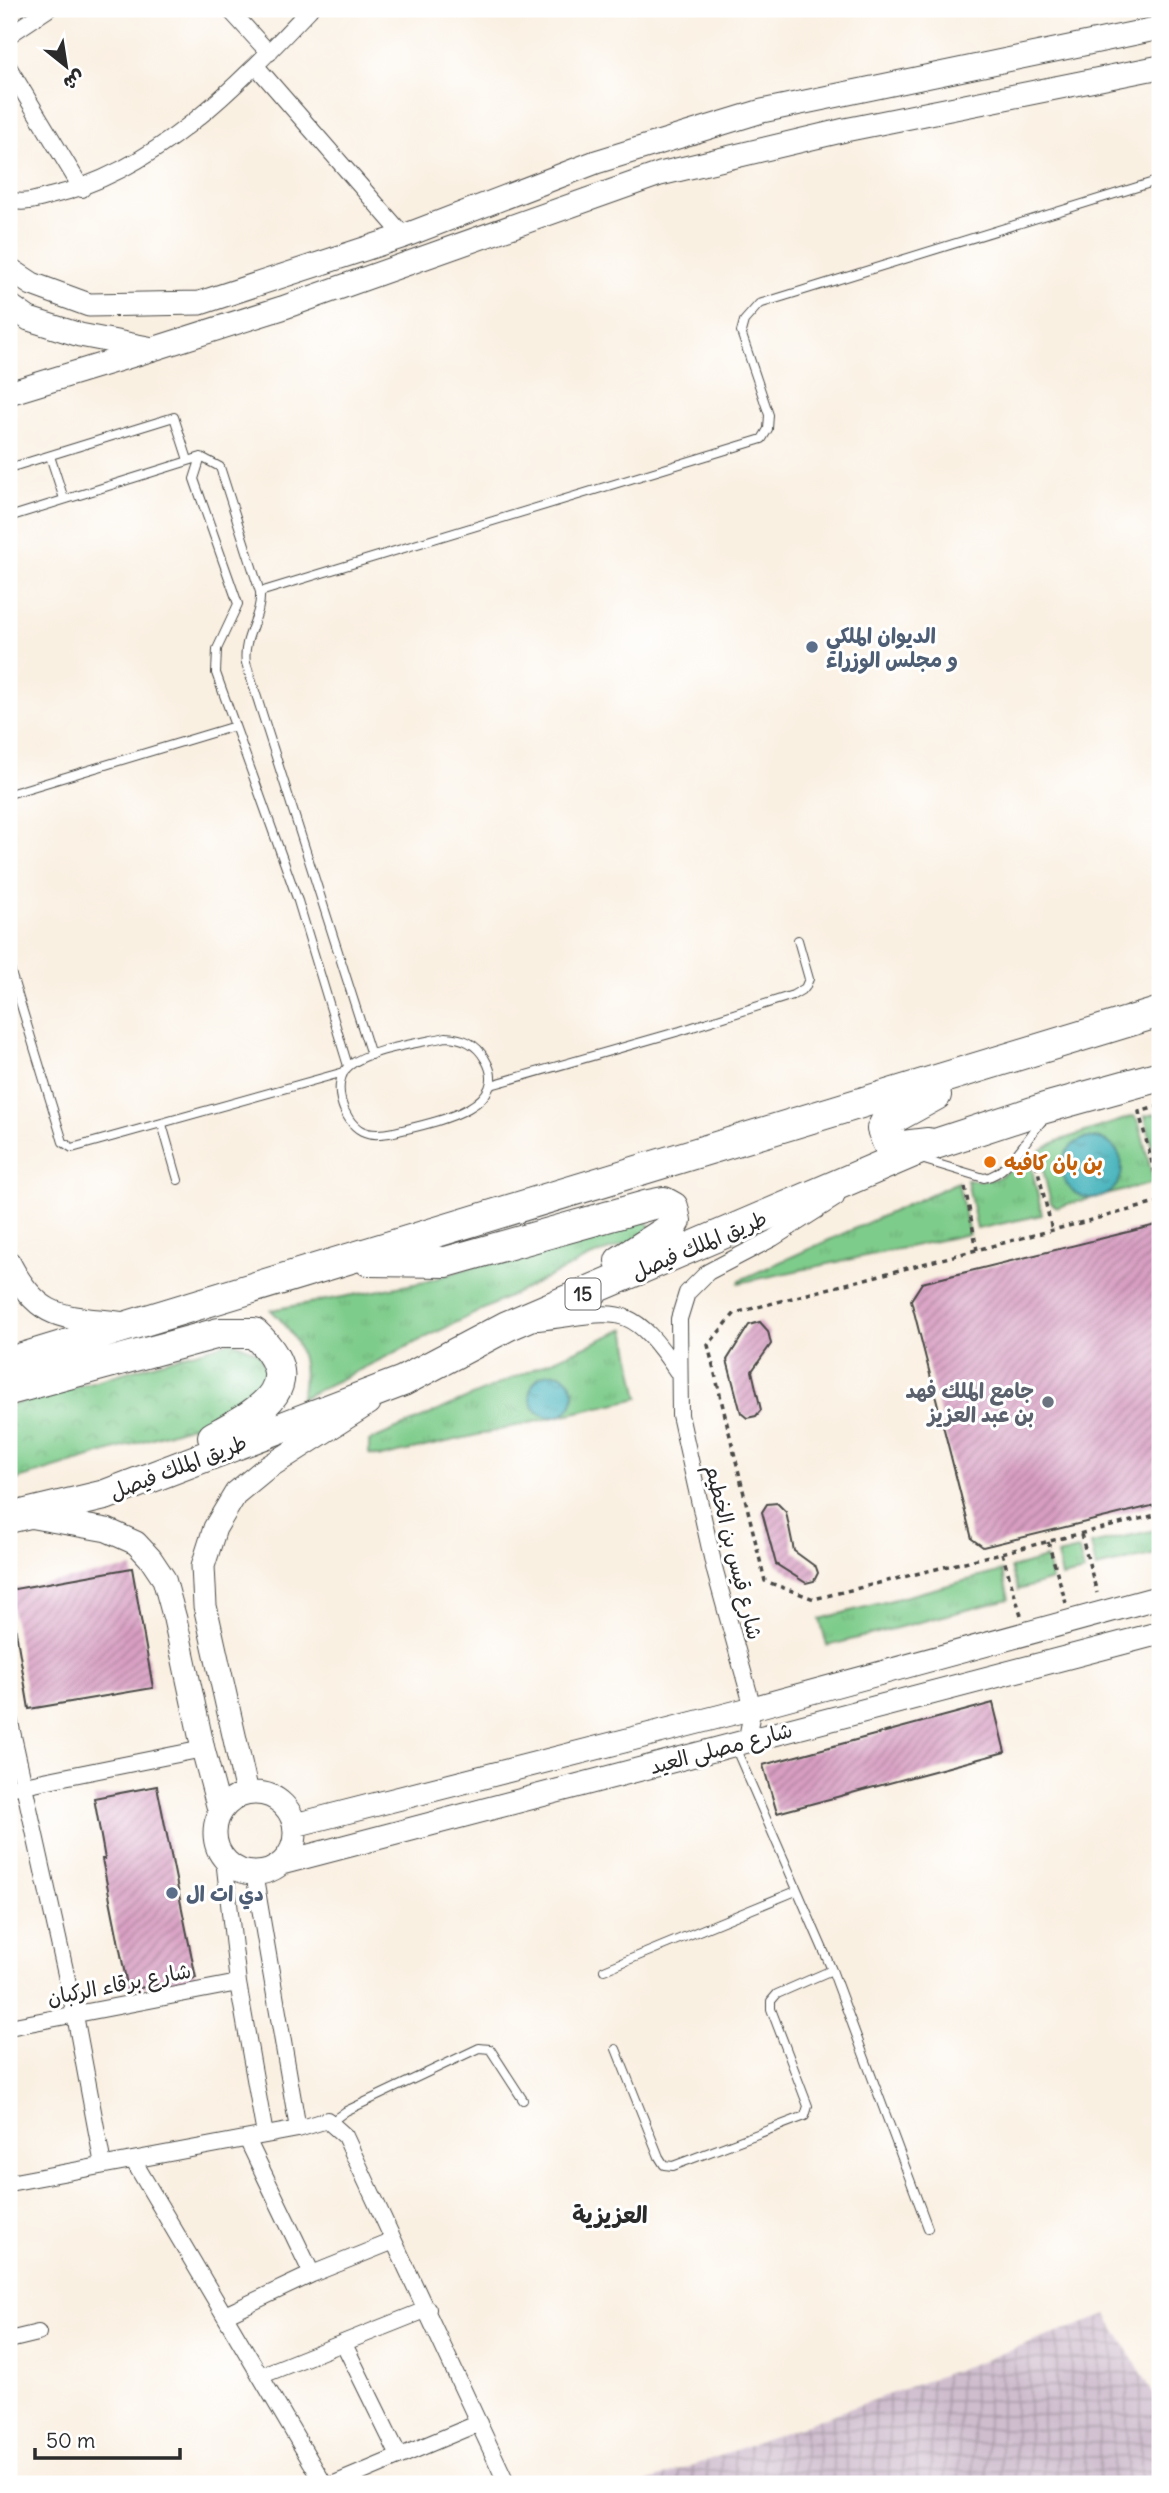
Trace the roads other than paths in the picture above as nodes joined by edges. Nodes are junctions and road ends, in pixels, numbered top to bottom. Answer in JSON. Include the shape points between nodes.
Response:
{"nodes":[{"id":1,"x":48,"y":9,"type":"edge"},
{"id":2,"x":229,"y":9,"type":"edge"},
{"id":3,"x":310,"y":9,"type":"edge"},
{"id":4,"x":1160,"y":28,"type":"edge"},
{"id":5,"x":9,"y":35,"type":"edge"},
{"id":6,"x":268,"y":53,"type":"junction"},
{"id":7,"x":256,"y":66,"type":"junction"},
{"id":8,"x":1160,"y":66,"type":"edge"},
{"id":9,"x":9,"y":68,"type":"edge"},
{"id":10,"x":1160,"y":180,"type":"edge"},
{"id":11,"x":82,"y":189,"type":"junction"},
{"id":12,"x":9,"y":200,"type":"edge"},
{"id":13,"x":404,"y":236,"type":"junction"},
{"id":14,"x":9,"y":269,"type":"edge"},
{"id":15,"x":9,"y":305,"type":"edge"},
{"id":16,"x":153,"y":349,"type":"junction"},
{"id":17,"x":9,"y":393,"type":"edge"},
{"id":18,"x":50,"y":456,"type":"junction"},
{"id":19,"x":201,"y":457,"type":"junction"},
{"id":20,"x":188,"y":460,"type":"junction"},
{"id":21,"x":9,"y":468,"type":"edge"},
{"id":22,"x":64,"y":499,"type":"junction"},
{"id":23,"x":9,"y":517,"type":"edge"},
{"id":24,"x":260,"y":592,"type":"junction"},
{"id":25,"x":235,"y":726,"type":"junction"},
{"id":26,"x":9,"y":794,"type":"edge"},
{"id":27,"x":798,"y":940,"type":"dead end"},
{"id":28,"x":9,"y":966,"type":"edge"},
{"id":29,"x":1160,"y":1013,"type":"edge"},
{"id":30,"x":371,"y":1055,"type":"junction"},
{"id":31,"x":1022,"y":1055,"type":"junction"},
{"id":32,"x":346,"y":1069,"type":"junction"},
{"id":33,"x":1160,"y":1076,"type":"edge"},
{"id":34,"x":491,"y":1085,"type":"junction"},
{"id":35,"x":1063,"y":1103,"type":"junction"},
{"id":36,"x":162,"y":1124,"type":"junction"},
{"id":37,"x":942,"y":1141,"type":"junction"},
{"id":38,"x":899,"y":1160,"type":"junction"},
{"id":39,"x":178,"y":1180,"type":"dead end"},
{"id":40,"x":340,"y":1261,"type":"junction"},
{"id":41,"x":9,"y":1263,"type":"edge"},
{"id":42,"x":540,"y":1312,"type":"junction"},
{"id":43,"x":129,"y":1324,"type":"junction"},
{"id":44,"x":507,"y":1326,"type":"junction"},
{"id":45,"x":9,"y":1362,"type":"edge"},
{"id":46,"x":677,"y":1371,"type":"junction"},
{"id":47,"x":403,"y":1381,"type":"junction"},
{"id":48,"x":9,"y":1390,"type":"edge"},
{"id":49,"x":105,"y":1495,"type":"junction"},
{"id":50,"x":17,"y":1517,"type":"edge"},
{"id":51,"x":1160,"y":1597,"type":"edge"},
{"id":52,"x":1160,"y":1633,"type":"edge"},
{"id":53,"x":753,"y":1708,"type":"junction"},
{"id":54,"x":9,"y":1718,"type":"edge"},
{"id":55,"x":740,"y":1744,"type":"junction"},
{"id":56,"x":203,"y":1749,"type":"junction"},
{"id":57,"x":16,"y":1786,"type":"edge"},
{"id":58,"x":247,"y":1793,"type":"junction"},
{"id":59,"x":220,"y":1813,"type":"junction"},
{"id":60,"x":295,"y":1825,"type":"junction"},
{"id":61,"x":225,"y":1859,"type":"junction"},
{"id":62,"x":282,"y":1863,"type":"junction"},
{"id":63,"x":254,"y":1873,"type":"junction"},
{"id":64,"x":796,"y":1891,"type":"junction"},
{"id":65,"x":604,"y":1970,"type":"dead end"},
{"id":66,"x":832,"y":1970,"type":"junction"},
{"id":67,"x":238,"y":1983,"type":"junction"},
{"id":68,"x":75,"y":2015,"type":"junction"},
{"id":69,"x":9,"y":2027,"type":"edge"},
{"id":70,"x":616,"y":2049,"type":"dead end"},
{"id":71,"x":523,"y":2100,"type":"dead end"},
{"id":72,"x":331,"y":2122,"type":"junction"},
{"id":73,"x":298,"y":2129,"type":"junction"},
{"id":74,"x":265,"y":2135,"type":"junction"},
{"id":75,"x":247,"y":2139,"type":"junction"},
{"id":76,"x":133,"y":2160,"type":"junction"},
{"id":77,"x":103,"y":2165,"type":"junction"},
{"id":78,"x":9,"y":2183,"type":"edge"},
{"id":79,"x":928,"y":2228,"type":"dead end"},
{"id":80,"x":394,"y":2241,"type":"junction"},
{"id":81,"x":312,"y":2274,"type":"junction"},
{"id":82,"x":428,"y":2309,"type":"junction"},
{"id":83,"x":225,"y":2315,"type":"junction"},
{"id":84,"x":38,"y":2333,"type":"dead end"},
{"id":85,"x":9,"y":2340,"type":"edge"},
{"id":86,"x":344,"y":2344,"type":"junction"},
{"id":87,"x":260,"y":2376,"type":"junction"},
{"id":88,"x":479,"y":2423,"type":"junction"},
{"id":89,"x":399,"y":2456,"type":"junction"},
{"id":90,"x":324,"y":2484,"type":"edge"},
{"id":91,"x":334,"y":2484,"type":"edge"},
{"id":92,"x":507,"y":2484,"type":"edge"}],
"edges":[{"from":1,"to":5,"type":"street"},
{"from":2,"to":6,"type":"street"},
{"from":3,"to":6,"type":"street"},
{"from":4,"to":13,"type":"street","via":[[762,111],[596,162]]},
{"from":6,"to":7,"type":"street"},
{"from":7,"to":11,"type":"street","via":[[153,152]]},
{"from":7,"to":13,"type":"street"},
{"from":8,"to":16,"type":"street","via":[[845,130],[660,174]]},
{"from":9,"to":11,"type":"street"},
{"from":10,"to":24,"type":"lane","via":[[759,304],[741,332],[769,415],[762,439]]},
{"from":11,"to":12,"type":"street","via":[[21,203]]},
{"from":13,"to":14,"type":"street","via":[[200,303],[89,305],[32,284]]},
{"from":15,"to":16,"type":"street","via":[[29,319],[80,335]]},
{"from":16,"to":17,"type":"street"},
{"from":18,"to":20,"type":"lane","via":[[174,417]]},
{"from":18,"to":21,"type":"lane"},
{"from":18,"to":22,"type":"lane"},
{"from":19,"to":20,"type":"lane"},
{"from":19,"to":24,"type":"lane","via":[[220,467]]},
{"from":19,"to":25,"type":"lane","via":[[194,479],[238,604],[217,649],[216,673]]},
{"from":20,"to":22,"type":"lane"},
{"from":22,"to":23,"type":"lane"},
{"from":24,"to":30,"type":"lane","via":[[261,603],[244,649],[246,663]]},
{"from":25,"to":26,"type":"lane"},
{"from":25,"to":32,"type":"lane","via":[[298,901]]},
{"from":27,"to":34,"type":"lane","via":[[809,979],[793,995]]},
{"from":28,"to":36,"type":"lane","via":[[67,1146],[72,1149]]},
{"from":29,"to":31,"type":"highway"},
{"from":30,"to":32,"type":"lane"},
{"from":30,"to":34,"type":"lane","via":[[446,1037],[462,1038],[484,1056]]},
{"from":31,"to":37,"type":"highway","via":[[965,1078],[885,1123],[882,1129],[887,1142],[903,1146]]},
{"from":31,"to":40,"type":"highway"},
{"from":32,"to":34,"type":"lane","via":[[340,1091],[351,1122],[364,1132],[383,1135],[470,1108]]},
{"from":32,"to":36,"type":"lane"},
{"from":33,"to":35,"type":"highway","name":"طريق الملك فيصل","number":"15"},
{"from":35,"to":37,"type":"highway","name":"طريق الملك فيصل","number":"15"},
{"from":35,"to":38,"type":"lane","via":[[1029,1135],[1007,1168],[993,1177]]},
{"from":36,"to":39,"type":"lane"},
{"from":37,"to":38,"type":"highway","name":"طريق الملك فيصل","number":"15"},
{"from":38,"to":42,"type":"highway","name":"طريق الملك فيصل","number":"15"},
{"from":38,"to":46,"type":"street","name":"شارع قيس بن الخطيم","via":[[773,1238],[708,1272],[687,1293],[679,1319]]},
{"from":40,"to":42,"type":"highway","via":[[446,1262],[649,1205],[664,1202],[673,1207],[677,1221],[671,1228]]},
{"from":40,"to":43,"type":"highway"},
{"from":41,"to":43,"type":"street","via":[[20,1286],[43,1310]]},
{"from":42,"to":44,"type":"highway","name":"طريق الملك فيصل","number":"15"},
{"from":43,"to":45,"type":"highway"},
{"from":44,"to":46,"type":"street","via":[[612,1314],[632,1318],[646,1329]]},
{"from":44,"to":47,"type":"highway","name":"طريق الملك فيصل","number":"15"},
{"from":46,"to":53,"type":"street","name":"شارع قيس بن الخطيم","via":[[691,1470]]},
{"from":47,"to":49,"type":"highway","name":"طريق الملك فيصل","number":"15"},
{"from":47,"to":58,"type":"street","via":[[264,1470],[236,1493],[215,1528],[203,1566],[205,1606]]},
{"from":48,"to":49,"type":"highway","via":[[219,1333],[254,1333],[269,1347],[281,1372],[277,1392],[259,1412]]},
{"from":49,"to":50,"type":"highway","name":"طريق الملك فيصل","number":"15"},
{"from":50,"to":56,"type":"street","via":[[107,1530],[136,1543],[150,1558],[164,1579]]},
{"from":51,"to":53,"type":"street","name":"شارع مصلى العيد"},
{"from":52,"to":55,"type":"street","name":"شارع مصلى العيد"},
{"from":53,"to":55,"type":"street","name":"شارع قيس بن الخطيم"},
{"from":53,"to":60,"type":"street","name":"شارع مصلى العيد"},
{"from":54,"to":57,"type":"street"},
{"from":55,"to":62,"type":"street","name":"شارع مصلى العيد"},
{"from":55,"to":64,"type":"lane"},
{"from":56,"to":57,"type":"street"},
{"from":56,"to":59,"type":"street"},
{"from":57,"to":68,"type":"street"},
{"from":58,"to":59,"type":"street"},
{"from":58,"to":60,"type":"street","via":[[272,1796],[291,1813]]},
{"from":59,"to":61,"type":"street","via":[[215,1836]]},
{"from":60,"to":62,"type":"street","via":[[294,1846]]},
{"from":61,"to":63,"type":"street"},
{"from":61,"to":67,"type":"street"},
{"from":62,"to":63,"type":"street"},
{"from":63,"to":73,"type":"street"},
{"from":64,"to":65,"type":"lane"},
{"from":64,"to":66,"type":"lane"},
{"from":66,"to":70,"type":"lane","via":[[777,1994],[771,2001],[808,2106],[805,2116],[747,2139],[673,2166],[664,2165]]},
{"from":66,"to":79,"type":"lane"},
{"from":67,"to":68,"type":"street","name":"شارع برقاء الركبان"},
{"from":67,"to":74,"type":"street"},
{"from":68,"to":69,"type":"street","name":"شارع برقاء الركبان"},
{"from":68,"to":77,"type":"street"},
{"from":71,"to":72,"type":"lane","via":[[490,2049],[479,2048],[346,2110]]},
{"from":72,"to":73,"type":"street"},
{"from":72,"to":80,"type":"street","via":[[345,2136]]},
{"from":73,"to":74,"type":"street"},
{"from":74,"to":75,"type":"street"},
{"from":75,"to":76,"type":"street"},
{"from":75,"to":81,"type":"street"},
{"from":76,"to":77,"type":"street"},
{"from":76,"to":83,"type":"street"},
{"from":77,"to":78,"type":"street"},
{"from":80,"to":81,"type":"street"},
{"from":80,"to":82,"type":"street"},
{"from":81,"to":83,"type":"street"},
{"from":82,"to":86,"type":"street"},
{"from":82,"to":88,"type":"street"},
{"from":83,"to":87,"type":"street"},
{"from":84,"to":85,"type":"street"},
{"from":86,"to":87,"type":"street"},
{"from":86,"to":89,"type":"street"},
{"from":87,"to":90,"type":"street"},
{"from":88,"to":89,"type":"street"},
{"from":88,"to":92,"type":"street"},
{"from":89,"to":91,"type":"street"}]}
